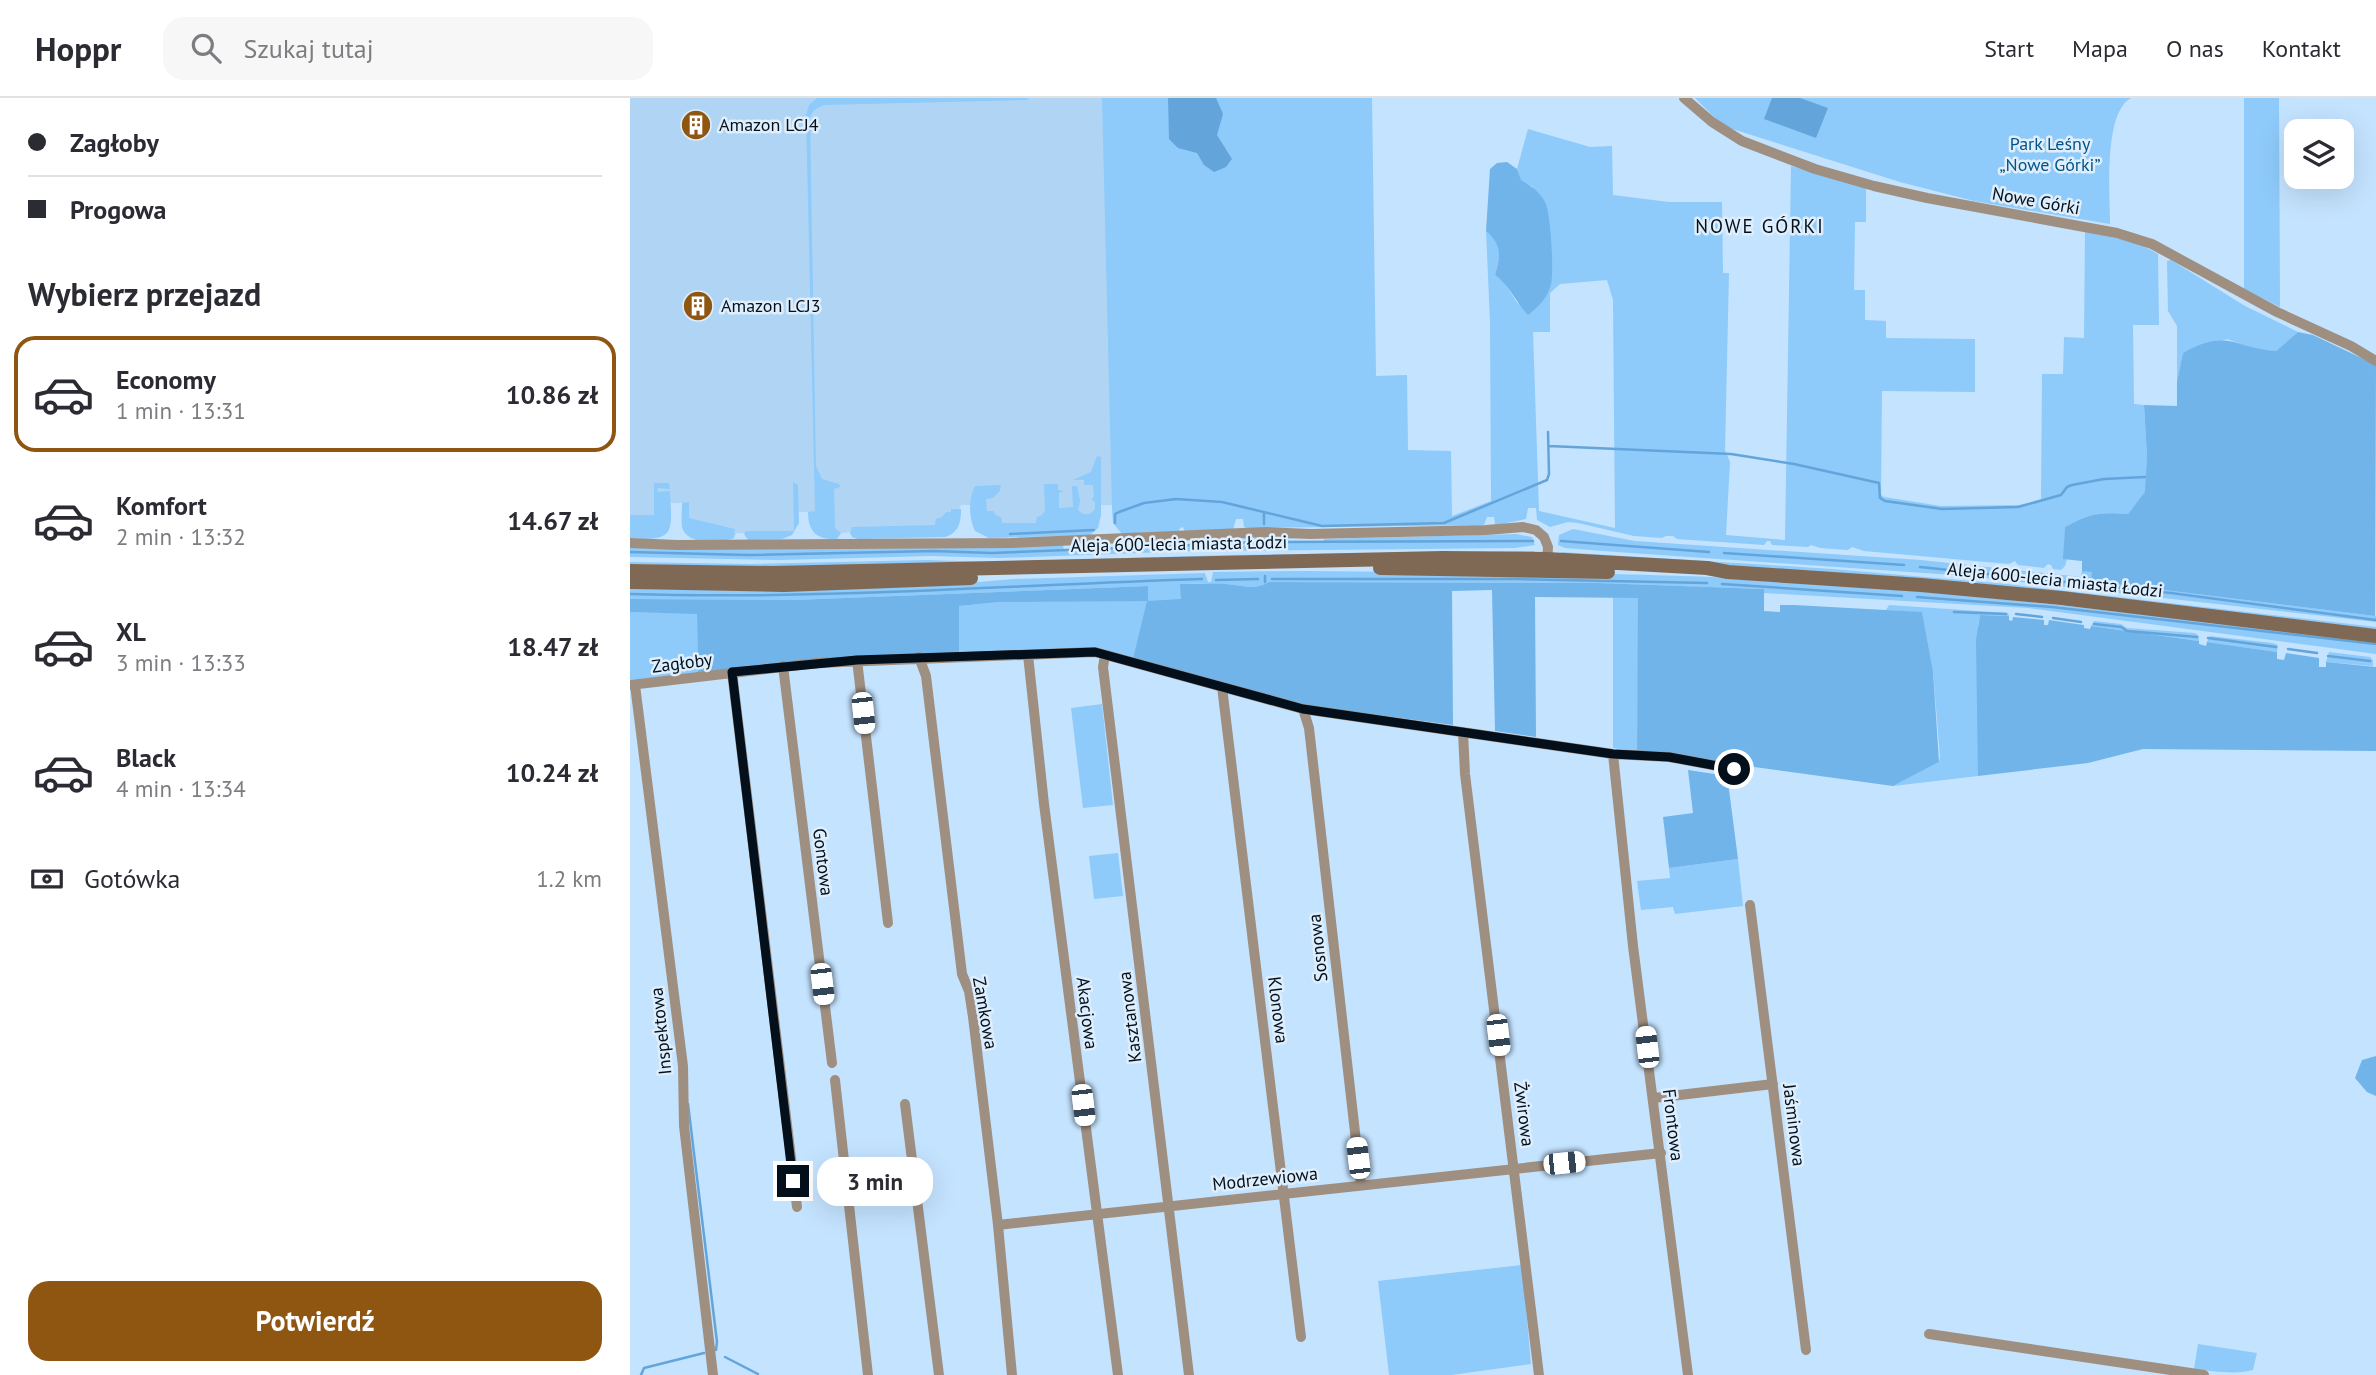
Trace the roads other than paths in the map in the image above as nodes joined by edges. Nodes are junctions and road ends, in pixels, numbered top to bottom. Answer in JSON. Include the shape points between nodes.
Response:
{"nodes":[{"id":1,"x":1684,"y":98,"type":"edge"},
{"id":2,"x":2376,"y":360,"type":"edge"},
{"id":3,"x":630,"y":543,"type":"edge"},
{"id":4,"x":1547,"y":565,"type":"junction"},
{"id":5,"x":630,"y":571,"type":"edge"},
{"id":6,"x":630,"y":582,"type":"edge"},
{"id":7,"x":2376,"y":636,"type":"edge"},
{"id":8,"x":1028,"y":655,"type":"junction"},
{"id":9,"x":1105,"y":655,"type":"junction"},
{"id":10,"x":919,"y":657,"type":"junction"},
{"id":11,"x":857,"y":660,"type":"junction"},
{"id":12,"x":783,"y":666,"type":"junction"},
{"id":13,"x":732,"y":672,"type":"junction"},
{"id":14,"x":632,"y":685,"type":"edge"},
{"id":15,"x":1222,"y":687,"type":"junction"},
{"id":16,"x":1303,"y":709,"type":"junction"},
{"id":17,"x":1463,"y":732,"type":"junction"},
{"id":18,"x":1613,"y":754,"type":"junction"},
{"id":19,"x":1734,"y":769,"type":"dead end"},
{"id":20,"x":1750,"y":905,"type":"dead end"},
{"id":21,"x":888,"y":923,"type":"dead end"},
{"id":22,"x":832,"y":1063,"type":"dead end"},
{"id":23,"x":835,"y":1080,"type":"dead end"},
{"id":24,"x":1773,"y":1084,"type":"junction"},
{"id":25,"x":1654,"y":1098,"type":"junction"},
{"id":26,"x":905,"y":1104,"type":"dead end"},
{"id":27,"x":1661,"y":1153,"type":"junction"},
{"id":28,"x":1515,"y":1168,"type":"junction"},
{"id":29,"x":1361,"y":1185,"type":"junction"},
{"id":30,"x":1285,"y":1193,"type":"junction"},
{"id":31,"x":1168,"y":1206,"type":"junction"},
{"id":32,"x":797,"y":1207,"type":"dead end"},
{"id":33,"x":1097,"y":1214,"type":"junction"},
{"id":34,"x":998,"y":1225,"type":"junction"},
{"id":35,"x":1929,"y":1335,"type":"dead end"},
{"id":36,"x":1301,"y":1338,"type":"dead end"},
{"id":37,"x":1806,"y":1350,"type":"dead end"},
{"id":38,"x":713,"y":1375,"type":"edge"},
{"id":39,"x":868,"y":1375,"type":"edge"},
{"id":40,"x":939,"y":1375,"type":"edge"},
{"id":41,"x":1012,"y":1375,"type":"edge"},
{"id":42,"x":1118,"y":1375,"type":"edge"},
{"id":43,"x":1189,"y":1375,"type":"edge"},
{"id":44,"x":1539,"y":1375,"type":"edge"},
{"id":45,"x":1688,"y":1375,"type":"edge"},
{"id":46,"x":2204,"y":1375,"type":"edge"}],
"edges":[{"from":1,"to":2,"type":"street","name":"Nowe Górki","via":[[1736,137],[1815,169],[1927,198],[2130,236]]},
{"from":3,"to":4,"type":"street","via":[[1031,542],[1523,527],[1544,537]]},
{"from":4,"to":5,"type":"main road","name":"Aleja 600-lecia miasta Łodzi","via":[[1443,558],[772,573]]},
{"from":4,"to":6,"type":"main road","name":"Aleja 600-lecia miasta Łodzi","via":[[1313,567],[784,585]]},
{"from":4,"to":7,"type":"main road","name":"Aleja 600-lecia miasta Łodzi","via":[[1707,568],[1921,585]]},
{"from":8,"to":9,"type":"street","name":"Zagłoby"},
{"from":8,"to":10,"type":"street","name":"Zagłoby"},
{"from":8,"to":33,"type":"street","name":"Akacjowa"},
{"from":9,"to":15,"type":"street","name":"Zagłoby"},
{"from":9,"to":31,"type":"street","name":"Kasztanowa"},
{"from":10,"to":11,"type":"street","name":"Zagłoby"},
{"from":10,"to":34,"type":"street","name":"Zamkowa","via":[[926,676]]},
{"from":11,"to":12,"type":"street","name":"Zagłoby"},
{"from":11,"to":21,"type":"street"},
{"from":12,"to":13,"type":"street","name":"Zagłoby"},
{"from":12,"to":22,"type":"street","name":"Gontowa"},
{"from":13,"to":14,"type":"street","name":"Zagłoby"},
{"from":13,"to":32,"type":"street"},
{"from":14,"to":38,"type":"street","name":"Inspektowa","via":[[683,1066],[684,1126]]},
{"from":15,"to":16,"type":"street","name":"Zagłoby"},
{"from":15,"to":30,"type":"street","name":"Klonowa"},
{"from":16,"to":17,"type":"street","name":"Zagłoby"},
{"from":16,"to":29,"type":"street","name":"Sosnowa","via":[[1309,728]]},
{"from":17,"to":18,"type":"street","name":"Zagłoby"},
{"from":17,"to":28,"type":"street","name":"Żwirowa"},
{"from":18,"to":19,"type":"street","name":"Zagłoby","via":[[1669,757]]},
{"from":18,"to":25,"type":"street","name":"Frontowa"},
{"from":20,"to":24,"type":"street","name":"Jaśminowa"},
{"from":23,"to":39,"type":"street"},
{"from":24,"to":25,"type":"street"},
{"from":24,"to":37,"type":"street","name":"Jaśminowa"},
{"from":25,"to":27,"type":"street","name":"Frontowa"},
{"from":26,"to":40,"type":"street"},
{"from":27,"to":28,"type":"street","name":"Modrzewiowa"},
{"from":27,"to":45,"type":"street","name":"Frontowa"},
{"from":28,"to":29,"type":"street","name":"Modrzewiowa"},
{"from":28,"to":44,"type":"street","name":"Żwirowa"},
{"from":29,"to":30,"type":"street","name":"Modrzewiowa"},
{"from":30,"to":31,"type":"street","name":"Modrzewiowa"},
{"from":30,"to":36,"type":"street","name":"Klonowa"},
{"from":31,"to":33,"type":"street","name":"Modrzewiowa"},
{"from":31,"to":43,"type":"street","name":"Kasztanowa"},
{"from":33,"to":34,"type":"street","name":"Modrzewiowa"},
{"from":33,"to":42,"type":"street","name":"Akacjowa"},
{"from":34,"to":41,"type":"street","name":"Zamkowa"},
{"from":35,"to":46,"type":"street"}]}
